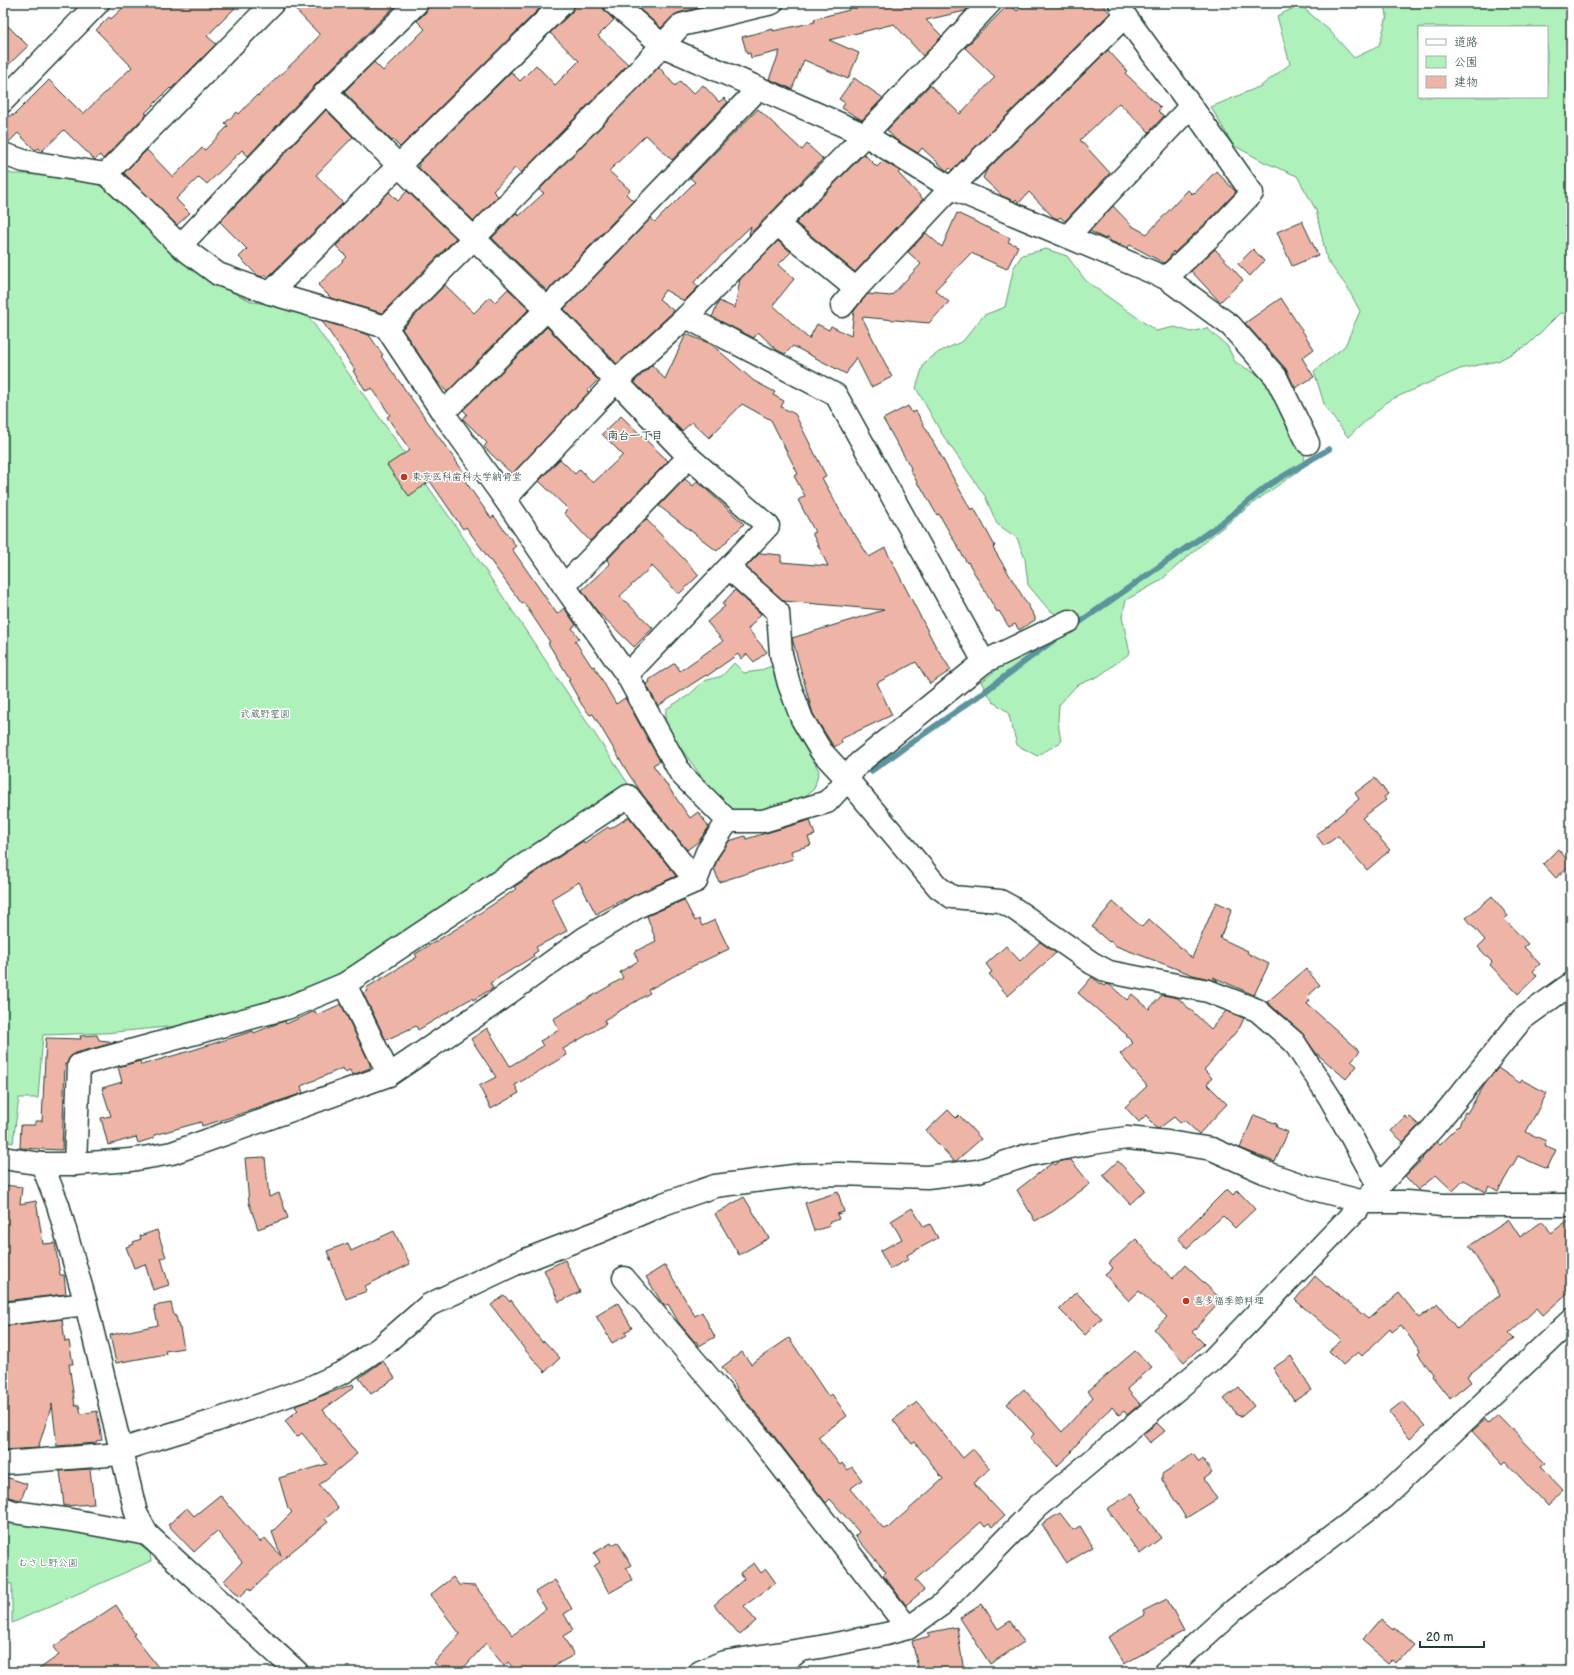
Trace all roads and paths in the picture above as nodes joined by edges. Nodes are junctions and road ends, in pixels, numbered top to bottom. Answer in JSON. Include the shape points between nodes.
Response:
{"nodes":[{"id":1,"x":98,"y":3,"type":"edge"},
{"id":2,"x":273,"y":3,"type":"edge"},
{"id":3,"x":417,"y":3,"type":"edge"},
{"id":4,"x":563,"y":3,"type":"edge"},
{"id":5,"x":614,"y":3,"type":"edge"},
{"id":6,"x":772,"y":3,"type":"edge"},
{"id":7,"x":990,"y":3,"type":"edge"},
{"id":8,"x":1122,"y":10,"type":"edge"},
{"id":9,"x":663,"y":46,"type":"junction"},
{"id":10,"x":758,"y":89,"type":"junction"},
{"id":11,"x":326,"y":92,"type":"junction"},
{"id":12,"x":3,"y":101,"type":"edge"},
{"id":13,"x":1191,"y":106,"type":"junction"},
{"id":14,"x":865,"y":135,"type":"junction"},
{"id":15,"x":3,"y":154,"type":"edge"},
{"id":16,"x":398,"y":165,"type":"junction"},
{"id":17,"x":106,"y":174,"type":"junction"},
{"id":18,"x":951,"y":188,"type":"junction"},
{"id":19,"x":777,"y":224,"type":"junction"},
{"id":20,"x":1068,"y":236,"type":"junction"},
{"id":21,"x":474,"y":238,"type":"junction"},
{"id":22,"x":180,"y":246,"type":"junction"},
{"id":23,"x":1166,"y":278,"type":"junction"},
{"id":24,"x":856,"y":289,"type":"junction"},
{"id":25,"x":270,"y":293,"type":"junction"},
{"id":26,"x":842,"y":306,"type":"dead end"},
{"id":27,"x":547,"y":308,"type":"junction"},
{"id":28,"x":686,"y":317,"type":"junction"},
{"id":29,"x":386,"y":327,"type":"junction"},
{"id":30,"x":616,"y":381,"type":"junction"},
{"id":31,"x":443,"y":413,"type":"junction"},
{"id":32,"x":1308,"y":443,"type":"dead end"},
{"id":33,"x":689,"y":457,"type":"junction"},
{"id":34,"x":505,"y":499,"type":"junction"},
{"id":35,"x":730,"y":568,"type":"junction"},
{"id":36,"x":564,"y":586,"type":"junction"},
{"id":37,"x":1069,"y":621,"type":"dead end"},
{"id":38,"x":984,"y":662,"type":"junction"},
{"id":39,"x":627,"y":675,"type":"junction"},
{"id":40,"x":847,"y":779,"type":"junction"},
{"id":41,"x":728,"y":821,"type":"junction"},
{"id":42,"x":696,"y":881,"type":"junction"},
{"id":43,"x":345,"y":984,"type":"junction"},
{"id":44,"x":1571,"y":984,"type":"edge"},
{"id":45,"x":389,"y":1075,"type":"junction"},
{"id":46,"x":3,"y":1158,"type":"edge"},
{"id":47,"x":42,"y":1164,"type":"junction"},
{"id":48,"x":75,"y":1164,"type":"junction"},
{"id":49,"x":1379,"y":1187,"type":"junction"},
{"id":50,"x":1364,"y":1202,"type":"junction"},
{"id":51,"x":1571,"y":1205,"type":"edge"},
{"id":52,"x":624,"y":1278,"type":"dead end"},
{"id":53,"x":86,"y":1304,"type":"junction"},
{"id":54,"x":3,"y":1314,"type":"edge"},
{"id":55,"x":1571,"y":1320,"type":"edge"},
{"id":56,"x":120,"y":1452,"type":"junction"},
{"id":57,"x":3,"y":1463,"type":"edge"},
{"id":58,"x":3,"y":1508,"type":"edge"},
{"id":59,"x":147,"y":1534,"type":"junction"},
{"id":60,"x":908,"y":1628,"type":"junction"},
{"id":61,"x":800,"y":1651,"type":"junction"},
{"id":62,"x":297,"y":1672,"type":"edge"},
{"id":63,"x":700,"y":1672,"type":"edge"},
{"id":64,"x":771,"y":1672,"type":"edge"},
{"id":65,"x":1165,"y":1672,"type":"edge"}],
"edges":[{"from":1,"to":12,"type":"street"},
{"from":2,"to":17,"type":"street"},
{"from":3,"to":11,"type":"street"},
{"from":4,"to":16,"type":"street"},
{"from":5,"to":9,"type":"street"},
{"from":6,"to":9,"type":"street","via":[[681,25]]},
{"from":7,"to":14,"type":"street"},
{"from":8,"to":13,"type":"street"},
{"from":8,"to":18,"type":"street"},
{"from":9,"to":10,"type":"street"},
{"from":9,"to":21,"type":"street"},
{"from":10,"to":14,"type":"street"},
{"from":10,"to":27,"type":"street"},
{"from":11,"to":16,"type":"street"},
{"from":11,"to":22,"type":"street"},
{"from":13,"to":20,"type":"street"},
{"from":13,"to":23,"type":"street","via":[[1252,193]]},
{"from":14,"to":18,"type":"street"},
{"from":14,"to":19,"type":"street"},
{"from":15,"to":17,"type":"street","via":[[24,161]]},
{"from":16,"to":21,"type":"street"},
{"from":16,"to":25,"type":"street"},
{"from":17,"to":22,"type":"street"},
{"from":18,"to":20,"type":"street"},
{"from":18,"to":24,"type":"street"},
{"from":19,"to":24,"type":"street"},
{"from":19,"to":28,"type":"street"},
{"from":20,"to":23,"type":"street"},
{"from":21,"to":27,"type":"street"},
{"from":21,"to":29,"type":"street"},
{"from":22,"to":25,"type":"street","via":[[218,274]]},
{"from":23,"to":32,"type":"street","via":[[1231,326],[1276,377]]},
{"from":24,"to":26,"type":"street"},
{"from":25,"to":29,"type":"street"},
{"from":27,"to":30,"type":"street"},
{"from":27,"to":31,"type":"street"},
{"from":28,"to":30,"type":"street"},
{"from":28,"to":38,"type":"street","via":[[836,395]]},
{"from":29,"to":31,"type":"street"},
{"from":30,"to":33,"type":"street"},
{"from":30,"to":34,"type":"street"},
{"from":31,"to":34,"type":"street"},
{"from":33,"to":35,"type":"street","via":[[768,526]]},
{"from":33,"to":36,"type":"street"},
{"from":34,"to":36,"type":"street"},
{"from":35,"to":39,"type":"street"},
{"from":35,"to":40,"type":"street","via":[[778,612],[781,654],[802,719],[821,751]]},
{"from":36,"to":39,"type":"street"},
{"from":37,"to":38,"type":"street"},
{"from":38,"to":40,"type":"street","via":[[859,763]]},
{"from":39,"to":41,"type":"street","via":[[681,774]]},
{"from":40,"to":41,"type":"street","via":[[827,802],[763,821]]},
{"from":40,"to":49,"type":"street","via":[[938,887],[952,897],[1000,901],[1109,972],[1208,991],[1257,1010],[1294,1042],[1330,1098]]},
{"from":41,"to":42,"type":"street","via":[[707,852]]},
{"from":42,"to":43,"type":"street","via":[[628,796]]},
{"from":42,"to":45,"type":"street","via":[[639,906],[585,938]]},
{"from":43,"to":45,"type":"street"},
{"from":43,"to":48,"type":"street","via":[[287,1008],[79,1066]]},
{"from":44,"to":49,"type":"street","via":[[1522,1019],[1433,1128]]},
{"from":45,"to":48,"type":"street","via":[[172,1153],[131,1160]]},
{"from":46,"to":47,"type":"street"},
{"from":47,"to":48,"type":"street"},
{"from":47,"to":53,"type":"street","via":[[58,1205]]},
{"from":49,"to":50,"type":"street"},
{"from":50,"to":51,"type":"street"},
{"from":50,"to":56,"type":"street","via":[[1310,1188],[1212,1150],[1127,1138],[1028,1155],[978,1171],[927,1177],[801,1175],[715,1186],[663,1204],[515,1264],[429,1305],[381,1347],[344,1372],[309,1388]]},
{"from":50,"to":60,"type":"street","via":[[1212,1360],[1037,1506],[941,1605]]},
{"from":52,"to":60,"type":"street","via":[[751,1427]]},
{"from":53,"to":54,"type":"street"},
{"from":53,"to":56,"type":"street"},
{"from":55,"to":65,"type":"street","via":[[1383,1498],[1234,1610]]},
{"from":56,"to":57,"type":"street"},
{"from":56,"to":59,"type":"street","via":[[136,1513]]},
{"from":58,"to":59,"type":"street"},
{"from":59,"to":62,"type":"street"},
{"from":60,"to":61,"type":"street"},
{"from":61,"to":63,"type":"street","via":[[724,1662]]},
{"from":61,"to":64,"type":"street"}]}
